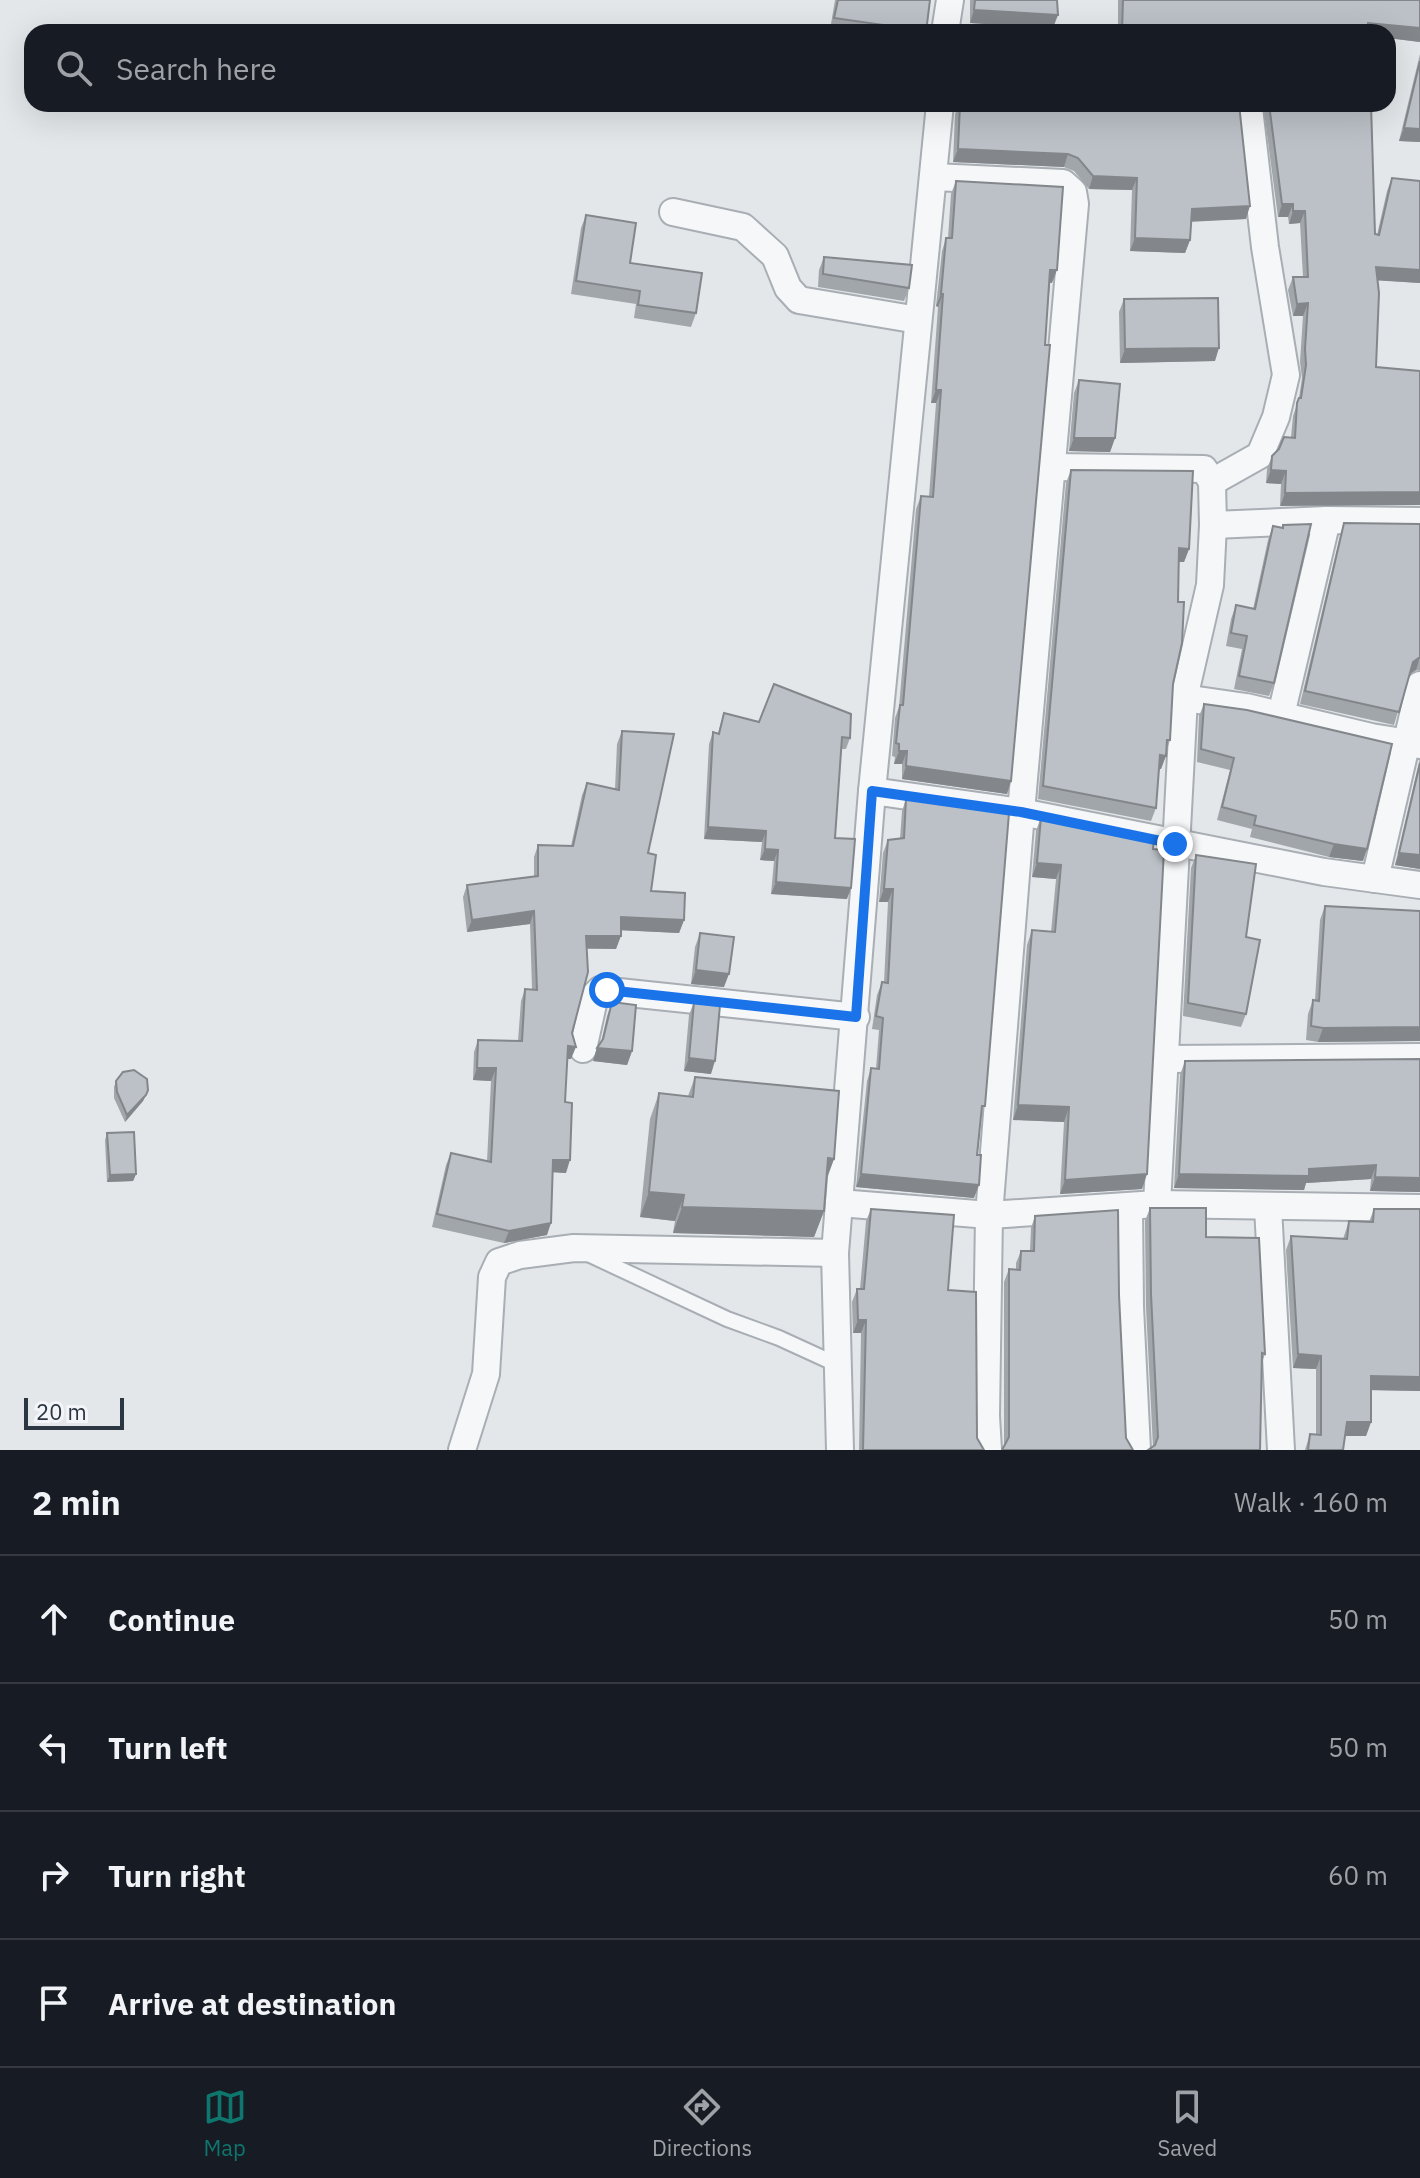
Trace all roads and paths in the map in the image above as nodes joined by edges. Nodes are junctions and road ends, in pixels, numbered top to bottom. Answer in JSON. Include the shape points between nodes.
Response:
{"nodes":[{"id":1,"x":950,"y":0,"type":"edge"},
{"id":2,"x":946,"y":24,"type":"edge"},
{"id":3,"x":939,"y":112,"type":"edge"},
{"id":4,"x":1249,"y":112,"type":"edge"},
{"id":5,"x":934,"y":177,"type":"junction"},
{"id":6,"x":673,"y":212,"type":"dead end"},
{"id":7,"x":918,"y":320,"type":"junction"},
{"id":8,"x":1053,"y":467,"type":"junction"},
{"id":9,"x":1212,"y":482,"type":"junction"},
{"id":10,"x":1327,"y":520,"type":"junction"},
{"id":11,"x":1420,"y":521,"type":"edge"},
{"id":12,"x":1213,"y":525,"type":"junction"},
{"id":13,"x":1420,"y":685,"type":"edge"},
{"id":14,"x":1184,"y":698,"type":"junction"},
{"id":15,"x":1281,"y":715,"type":"junction"},
{"id":16,"x":1412,"y":743,"type":"edge"},
{"id":17,"x":872,"y":791,"type":"junction"},
{"id":18,"x":1021,"y":812,"type":"junction"},
{"id":19,"x":1175,"y":844,"type":"junction"},
{"id":20,"x":1375,"y":879,"type":"junction"},
{"id":21,"x":1420,"y":885,"type":"edge"},
{"id":22,"x":856,"y":1017,"type":"junction"},
{"id":23,"x":583,"y":1049,"type":"dead end"},
{"id":24,"x":1420,"y":1057,"type":"edge"},
{"id":25,"x":1166,"y":1059,"type":"junction"},
{"id":26,"x":839,"y":1203,"type":"junction"},
{"id":27,"x":1157,"y":1204,"type":"junction"},
{"id":28,"x":1129,"y":1207,"type":"junction"},
{"id":29,"x":1268,"y":1207,"type":"junction"},
{"id":30,"x":1420,"y":1208,"type":"edge"},
{"id":31,"x":989,"y":1215,"type":"junction"},
{"id":32,"x":574,"y":1248,"type":"junction"},
{"id":33,"x":835,"y":1253,"type":"junction"},
{"id":34,"x":838,"y":1365,"type":"junction"},
{"id":35,"x":462,"y":1450,"type":"edge"},
{"id":36,"x":840,"y":1450,"type":"edge"},
{"id":37,"x":988,"y":1450,"type":"edge"},
{"id":38,"x":1137,"y":1450,"type":"edge"},
{"id":39,"x":1281,"y":1450,"type":"edge"}],
"edges":[{"from":1,"to":2,"type":"street"},
{"from":3,"to":5,"type":"street"},
{"from":4,"to":9,"type":"street","via":[[1286,375],[1260,455]]},
{"from":5,"to":7,"type":"street"},
{"from":5,"to":8,"type":"street","via":[[1063,183],[1073,192]]},
{"from":6,"to":7,"type":"street","via":[[743,227],[775,256],[799,300]]},
{"from":7,"to":17,"type":"street"},
{"from":8,"to":9,"type":"street","via":[[1204,469]]},
{"from":8,"to":18,"type":"street"},
{"from":9,"to":12,"type":"street"},
{"from":10,"to":11,"type":"street"},
{"from":10,"to":12,"type":"street"},
{"from":10,"to":15,"type":"street"},
{"from":12,"to":14,"type":"street","via":[[1210,585]]},
{"from":13,"to":16,"type":"street"},
{"from":14,"to":15,"type":"street"},
{"from":14,"to":19,"type":"street"},
{"from":15,"to":16,"type":"street"},
{"from":16,"to":20,"type":"street"},
{"from":17,"to":18,"type":"street"},
{"from":17,"to":22,"type":"street"},
{"from":18,"to":19,"type":"street"},
{"from":18,"to":31,"type":"street"},
{"from":19,"to":20,"type":"street"},
{"from":19,"to":25,"type":"street"},
{"from":20,"to":21,"type":"street"},
{"from":22,"to":23,"type":"street","via":[[600,990]]},
{"from":22,"to":26,"type":"street"},
{"from":24,"to":25,"type":"street"},
{"from":25,"to":27,"type":"street"},
{"from":26,"to":31,"type":"street"},
{"from":26,"to":33,"type":"street"},
{"from":27,"to":28,"type":"street"},
{"from":27,"to":29,"type":"street"},
{"from":28,"to":31,"type":"street"},
{"from":28,"to":38,"type":"street"},
{"from":29,"to":30,"type":"street"},
{"from":29,"to":39,"type":"street"},
{"from":31,"to":37,"type":"street"},
{"from":32,"to":33,"type":"street"},
{"from":32,"to":34,"type":"lane"},
{"from":32,"to":35,"type":"street","via":[[499,1262],[492,1277],[486,1374]]},
{"from":33,"to":34,"type":"street"},
{"from":34,"to":36,"type":"street"}]}
